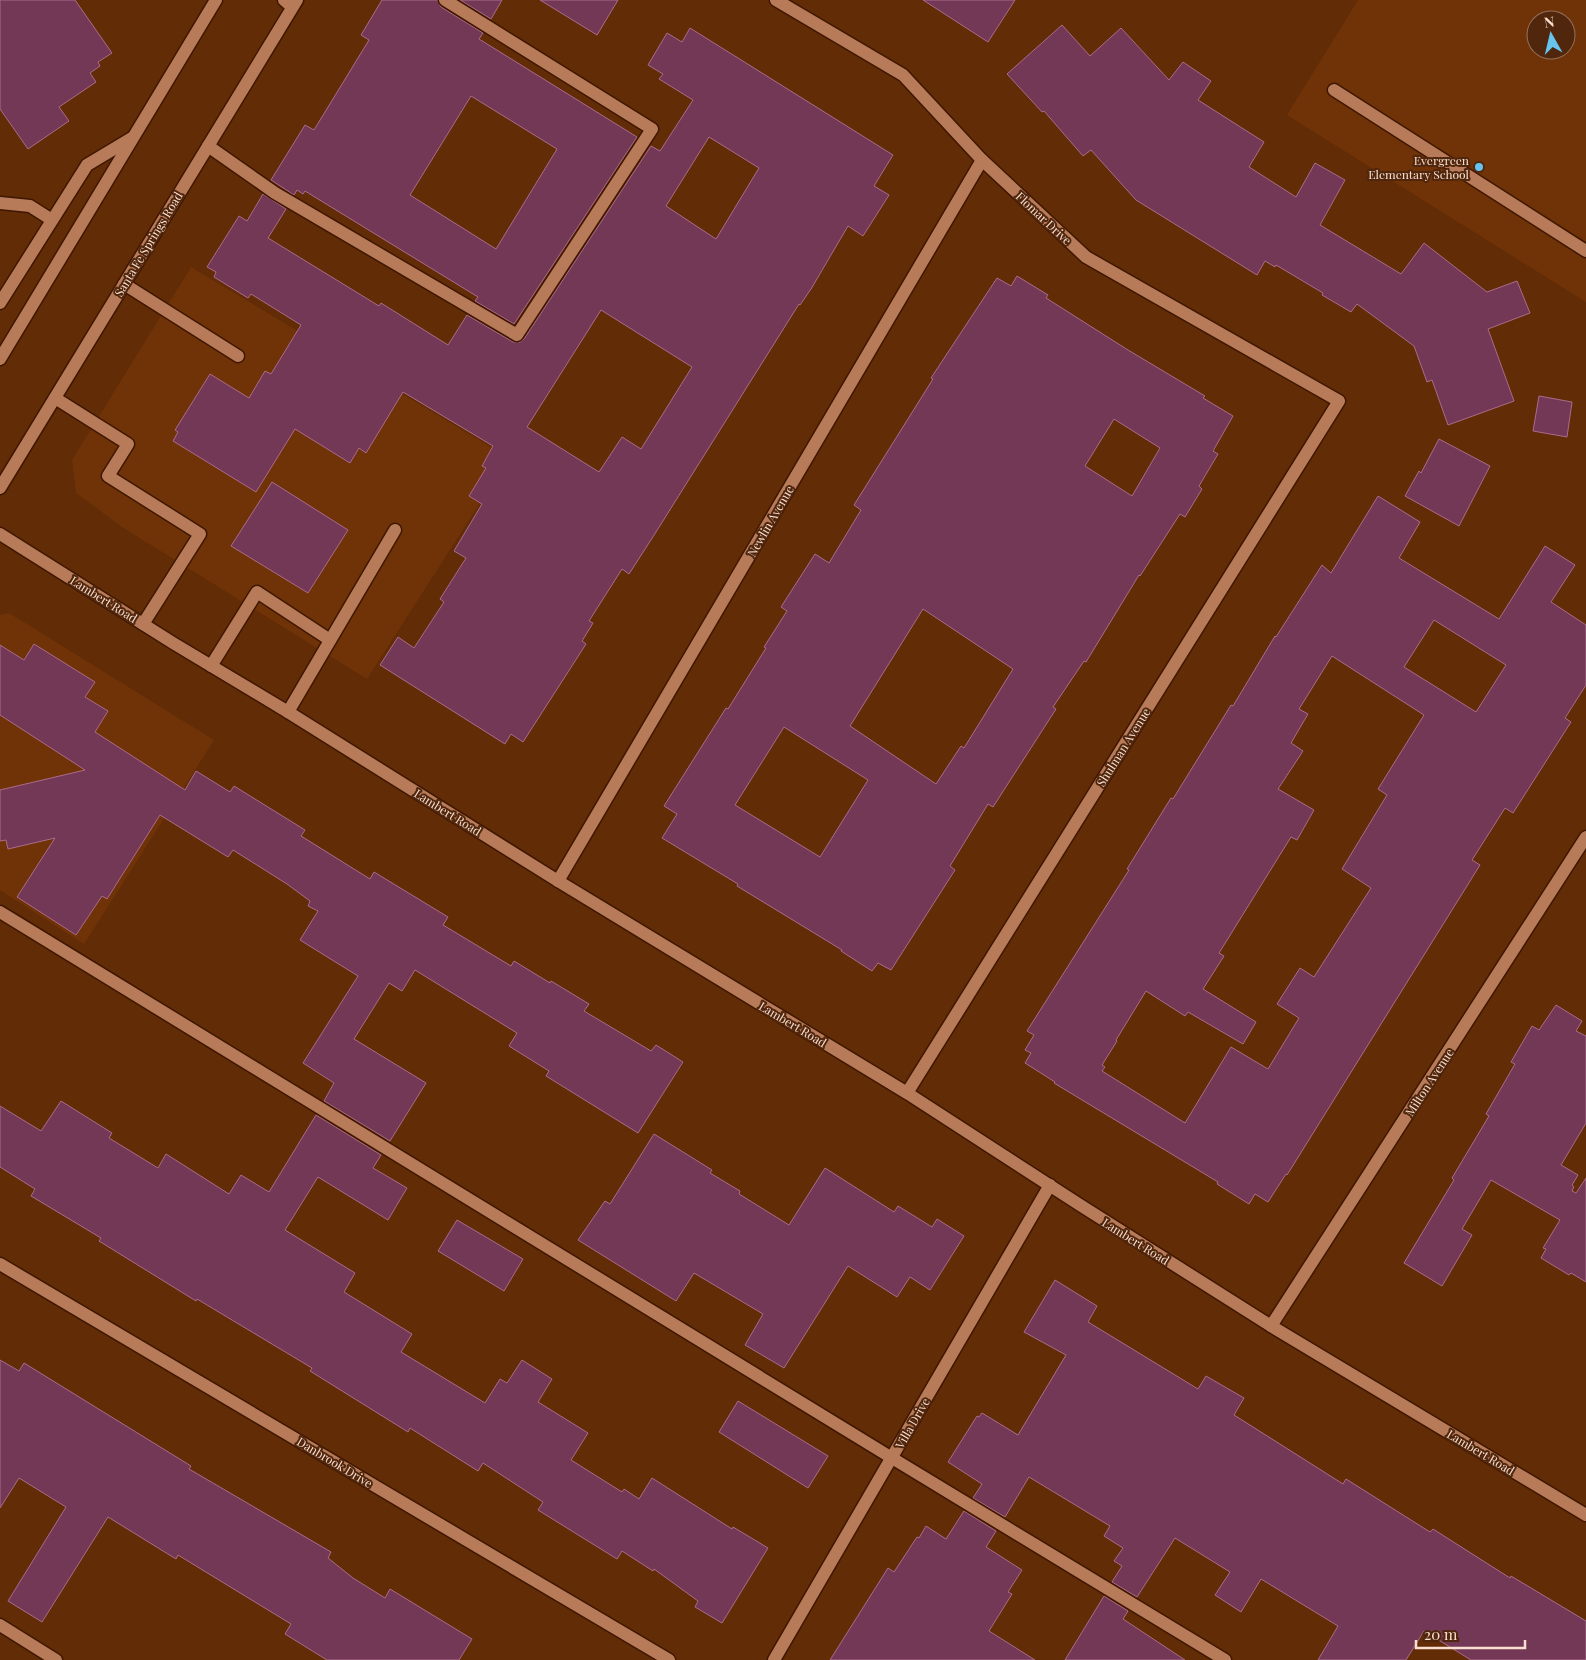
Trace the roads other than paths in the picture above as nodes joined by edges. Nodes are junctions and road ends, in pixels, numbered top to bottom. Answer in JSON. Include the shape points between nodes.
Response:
{"nodes":[{"id":1,"x":216,"y":0,"type":"edge"},
{"id":2,"x":444,"y":0,"type":"edge"},
{"id":3,"x":776,"y":0,"type":"edge"},
{"id":4,"x":291,"y":2,"type":"edge"},
{"id":5,"x":1334,"y":90,"type":"dead end"},
{"id":6,"x":134,"y":137,"type":"junction"},
{"id":7,"x":208,"y":146,"type":"junction"},
{"id":8,"x":982,"y":160,"type":"junction"},
{"id":9,"x":0,"y":203,"type":"edge"},
{"id":10,"x":52,"y":220,"type":"junction"},
{"id":11,"x":1586,"y":251,"type":"edge"},
{"id":12,"x":124,"y":284,"type":"junction"},
{"id":13,"x":0,"y":303,"type":"edge"},
{"id":14,"x":238,"y":356,"type":"dead end"},
{"id":15,"x":0,"y":359,"type":"edge"},
{"id":16,"x":55,"y":398,"type":"junction"},
{"id":17,"x":1339,"y":401,"type":"joint"},
{"id":18,"x":0,"y":488,"type":"edge"},
{"id":19,"x":395,"y":530,"type":"dead end"},
{"id":20,"x":0,"y":534,"type":"edge"},
{"id":21,"x":143,"y":624,"type":"junction"},
{"id":22,"x":330,"y":640,"type":"junction"},
{"id":23,"x":212,"y":666,"type":"junction"},
{"id":24,"x":288,"y":712,"type":"junction"},
{"id":25,"x":1586,"y":837,"type":"edge"},
{"id":26,"x":1582,"y":851,"type":"edge"},
{"id":27,"x":558,"y":881,"type":"junction"},
{"id":28,"x":0,"y":912,"type":"edge"},
{"id":29,"x":907,"y":1093,"type":"junction"},
{"id":30,"x":1050,"y":1185,"type":"junction"},
{"id":31,"x":0,"y":1264,"type":"edge"},
{"id":32,"x":1272,"y":1326,"type":"junction"},
{"id":33,"x":892,"y":1458,"type":"junction"},
{"id":34,"x":1586,"y":1515,"type":"edge"},
{"id":35,"x":0,"y":1626,"type":"edge"},
{"id":36,"x":56,"y":1660,"type":"edge"},
{"id":37,"x":669,"y":1660,"type":"edge"},
{"id":38,"x":774,"y":1660,"type":"edge"},
{"id":39,"x":1225,"y":1660,"type":"edge"}],
"edges":[{"from":1,"to":6,"type":"street"},
{"from":2,"to":7,"type":"street","via":[[652,129],[517,336],[275,193]]},
{"from":3,"to":8,"type":"street","name":"Flomar Drive","via":[[904,75]]},
{"from":4,"to":7,"type":"street","name":"Santa Fe Springs Road"},
{"from":5,"to":11,"type":"street"},
{"from":6,"to":10,"type":"street","via":[[87,165]]},
{"from":6,"to":15,"type":"street"},
{"from":7,"to":12,"type":"street","name":"Santa Fe Springs Road"},
{"from":8,"to":17,"type":"street","name":"Flomar Drive","via":[[1086,257]]},
{"from":8,"to":27,"type":"street","name":"Newlin Avenue"},
{"from":9,"to":10,"type":"street","via":[[30,206]]},
{"from":10,"to":13,"type":"street"},
{"from":12,"to":14,"type":"street"},
{"from":12,"to":16,"type":"street","name":"Santa Fe Springs Road"},
{"from":16,"to":18,"type":"street","name":"Santa Fe Springs Road"},
{"from":16,"to":21,"type":"street","via":[[128,444],[108,476],[200,534]]},
{"from":17,"to":29,"type":"street","name":"Shulman Avenue"},
{"from":19,"to":22,"type":"street"},
{"from":20,"to":21,"type":"street","name":"Lambert Road"},
{"from":21,"to":23,"type":"street","name":"Lambert Road"},
{"from":22,"to":23,"type":"street","via":[[257,592]]},
{"from":22,"to":24,"type":"street"},
{"from":23,"to":24,"type":"street","name":"Lambert Road"},
{"from":24,"to":27,"type":"street","name":"Lambert Road"},
{"from":25,"to":26,"type":"street","name":"Milton Avenue"},
{"from":26,"to":32,"type":"street","name":"Milton Avenue"},
{"from":27,"to":29,"type":"street","name":"Lambert Road"},
{"from":28,"to":33,"type":"street"},
{"from":29,"to":30,"type":"street","name":"Lambert Road"},
{"from":30,"to":32,"type":"street","name":"Lambert Road"},
{"from":30,"to":33,"type":"street","name":"Villa Drive"},
{"from":31,"to":37,"type":"street","name":"Danbrook Drive"},
{"from":32,"to":34,"type":"street","name":"Lambert Road"},
{"from":33,"to":38,"type":"street","name":"Villa Drive"},
{"from":33,"to":39,"type":"street"},
{"from":35,"to":36,"type":"street"}]}
